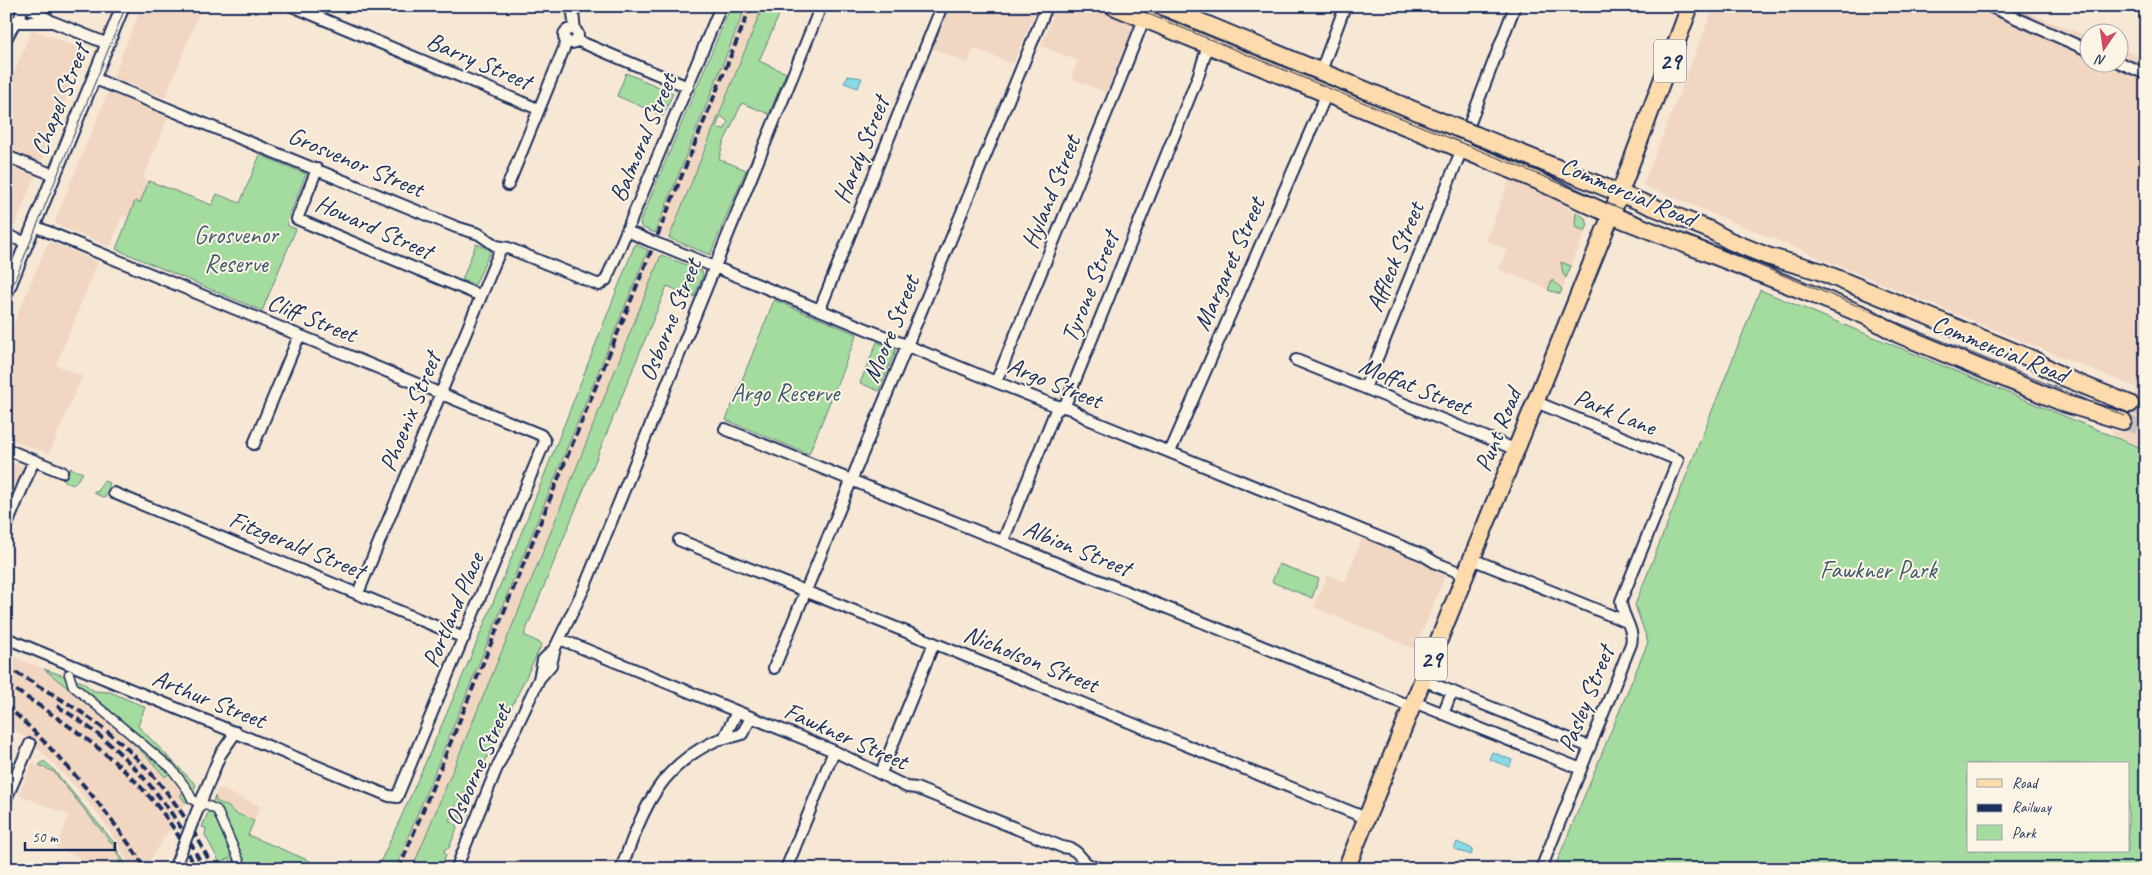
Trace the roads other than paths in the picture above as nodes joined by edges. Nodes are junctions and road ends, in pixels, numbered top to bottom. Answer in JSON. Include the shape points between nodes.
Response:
{"nodes":[{"id":1,"x":24,"y":6,"type":"edge"},
{"id":2,"x":123,"y":6,"type":"edge"},
{"id":3,"x":292,"y":6,"type":"edge"},
{"id":4,"x":570,"y":6,"type":"edge"},
{"id":5,"x":721,"y":6,"type":"edge"},
{"id":6,"x":821,"y":6,"type":"edge"},
{"id":7,"x":942,"y":6,"type":"edge"},
{"id":8,"x":1047,"y":6,"type":"edge"},
{"id":9,"x":1113,"y":6,"type":"edge"},
{"id":10,"x":1345,"y":6,"type":"edge"},
{"id":11,"x":1515,"y":6,"type":"edge"},
{"id":12,"x":1690,"y":6,"type":"edge"},
{"id":13,"x":1989,"y":6,"type":"edge"},
{"id":14,"x":1170,"y":11,"type":"edge"},
{"id":15,"x":1144,"y":18,"type":"junction"},
{"id":16,"x":13,"y":22,"type":"edge"},
{"id":17,"x":53,"y":22,"type":"junction"},
{"id":18,"x":572,"y":38,"type":"junction"},
{"id":19,"x":6,"y":39,"type":"edge"},
{"id":20,"x":108,"y":44,"type":"junction"},
{"id":21,"x":1208,"y":44,"type":"junction"},
{"id":22,"x":2080,"y":47,"type":"edge"},
{"id":23,"x":2130,"y":67,"type":"edge"},
{"id":24,"x":1321,"y":72,"type":"junction"},
{"id":25,"x":2146,"y":74,"type":"edge"},
{"id":26,"x":93,"y":78,"type":"junction"},
{"id":27,"x":688,"y":87,"type":"junction"},
{"id":28,"x":1327,"y":93,"type":"junction"},
{"id":29,"x":538,"y":109,"type":"junction"},
{"id":30,"x":1465,"y":138,"type":"junction"},
{"id":31,"x":6,"y":156,"type":"edge"},
{"id":32,"x":318,"y":168,"type":"junction"},
{"id":33,"x":54,"y":175,"type":"junction"},
{"id":34,"x":508,"y":185,"type":"dead end"},
{"id":35,"x":1620,"y":193,"type":"junction"},
{"id":36,"x":1611,"y":215,"type":"junction"},
{"id":37,"x":34,"y":226,"type":"junction"},
{"id":38,"x":627,"y":231,"type":"junction"},
{"id":39,"x":6,"y":235,"type":"edge"},
{"id":40,"x":27,"y":243,"type":"junction"},
{"id":41,"x":500,"y":248,"type":"junction"},
{"id":42,"x":715,"y":267,"type":"junction"},
{"id":43,"x":602,"y":284,"type":"joint"},
{"id":44,"x":6,"y":294,"type":"edge"},
{"id":45,"x":481,"y":296,"type":"junction"},
{"id":46,"x":1890,"y":300,"type":"junction"},
{"id":47,"x":820,"y":309,"type":"junction"},
{"id":48,"x":1880,"y":324,"type":"junction"},
{"id":49,"x":299,"y":336,"type":"junction"},
{"id":50,"x":908,"y":346,"type":"junction"},
{"id":51,"x":1296,"y":360,"type":"dead end"},
{"id":52,"x":996,"y":382,"type":"junction"},
{"id":53,"x":1365,"y":388,"type":"junction"},
{"id":54,"x":441,"y":393,"type":"junction"},
{"id":55,"x":1536,"y":402,"type":"junction"},
{"id":56,"x":2130,"y":404,"type":"tunnel mouth"},
{"id":57,"x":1062,"y":406,"type":"junction"},
{"id":58,"x":2123,"y":421,"type":"tunnel mouth"},
{"id":59,"x":725,"y":429,"type":"dead end"},
{"id":60,"x":545,"y":438,"type":"joint"},
{"id":61,"x":254,"y":444,"type":"dead end"},
{"id":62,"x":6,"y":449,"type":"edge"},
{"id":63,"x":1517,"y":450,"type":"junction"},
{"id":64,"x":1170,"y":452,"type":"junction"},
{"id":65,"x":34,"y":460,"type":"junction"},
{"id":66,"x":1678,"y":460,"type":"joint"},
{"id":67,"x":62,"y":472,"type":"dead end"},
{"id":68,"x":851,"y":480,"type":"junction"},
{"id":69,"x":114,"y":493,"type":"dead end"},
{"id":70,"x":6,"y":527,"type":"edge"},
{"id":71,"x":679,"y":540,"type":"dead end"},
{"id":72,"x":1003,"y":541,"type":"junction"},
{"id":73,"x":1472,"y":559,"type":"junction"},
{"id":74,"x":1466,"y":575,"type":"junction"},
{"id":75,"x":806,"y":591,"type":"junction"},
{"id":76,"x":358,"y":593,"type":"junction"},
{"id":77,"x":1627,"y":622,"type":"junction"},
{"id":78,"x":6,"y":638,"type":"edge"},
{"id":79,"x":464,"y":638,"type":"junction"},
{"id":80,"x":934,"y":643,"type":"junction"},
{"id":81,"x":558,"y":644,"type":"junction"},
{"id":82,"x":774,"y":668,"type":"dead end"},
{"id":83,"x":69,"y":674,"type":"dead end"},
{"id":84,"x":1423,"y":680,"type":"junction"},
{"id":85,"x":1452,"y":691,"type":"junction"},
{"id":86,"x":1413,"y":705,"type":"junction"},
{"id":87,"x":737,"y":712,"type":"junction"},
{"id":88,"x":1443,"y":714,"type":"junction"},
{"id":89,"x":751,"y":718,"type":"junction"},
{"id":90,"x":236,"y":732,"type":"junction"},
{"id":91,"x":725,"y":736,"type":"junction"},
{"id":92,"x":30,"y":744,"type":"dead end"},
{"id":93,"x":1590,"y":747,"type":"junction"},
{"id":94,"x":834,"y":752,"type":"junction"},
{"id":95,"x":1580,"y":769,"type":"junction"},
{"id":96,"x":881,"y":773,"type":"junction"},
{"id":97,"x":397,"y":797,"type":"joint"},
{"id":98,"x":6,"y":799,"type":"edge"},
{"id":99,"x":195,"y":801,"type":"dead end"},
{"id":100,"x":206,"y":805,"type":"dead end"},
{"id":101,"x":1366,"y":818,"type":"junction"},
{"id":102,"x":174,"y":869,"type":"edge"},
{"id":103,"x":242,"y":869,"type":"edge"},
{"id":104,"x":456,"y":869,"type":"edge"},
{"id":105,"x":620,"y":869,"type":"edge"},
{"id":106,"x":786,"y":869,"type":"edge"},
{"id":107,"x":1111,"y":869,"type":"edge"},
{"id":108,"x":1346,"y":869,"type":"edge"},
{"id":109,"x":1541,"y":869,"type":"edge"}],
"edges":[{"from":1,"to":16,"type":"street","via":[[22,15]]},
{"from":1,"to":17,"type":"street"},
{"from":2,"to":20,"type":"street","name":"Chapel Street"},
{"from":3,"to":29,"type":"street","name":"Barry Street"},
{"from":4,"to":18,"type":"street","via":[[573,13]]},
{"from":5,"to":27,"type":"street","name":"Balmoral Street"},
{"from":6,"to":42,"type":"street","name":"Osborne Street"},
{"from":7,"to":47,"type":"street","name":"Hardy Street"},
{"from":8,"to":50,"type":"street","name":"Moore Street"},
{"from":9,"to":15,"type":"main road","name":"Commercial Road"},
{"from":10,"to":24,"type":"street"},
{"from":11,"to":30,"type":"street","name":"Affleck Street"},
{"from":12,"to":35,"type":"main road","name":"Punt Road","number":"29"},
{"from":13,"to":22,"type":"street"},
{"from":14,"to":24,"type":"main road","name":"Commercial Road"},
{"from":15,"to":21,"type":"main road","name":"Commercial Road"},
{"from":15,"to":52,"type":"street","name":"Hyland Street"},
{"from":16,"to":17,"type":"street"},
{"from":16,"to":19,"type":"street"},
{"from":17,"to":20,"type":"street"},
{"from":18,"to":27,"type":"street"},
{"from":18,"to":29,"type":"street"},
{"from":20,"to":26,"type":"street","name":"Chapel Street"},
{"from":21,"to":28,"type":"main road","name":"Commercial Road"},
{"from":21,"to":57,"type":"street","name":"Tyrone Street","via":[[1199,74],[1066,403]]},
{"from":23,"to":25,"type":"street"},
{"from":24,"to":30,"type":"main road","name":"Commercial Road"},
{"from":26,"to":32,"type":"street","name":"Grosvenor Street"},
{"from":26,"to":33,"type":"street","name":"Chapel Street"},
{"from":27,"to":38,"type":"street","name":"Balmoral Street"},
{"from":28,"to":30,"type":"main road","name":"Commercial Road"},
{"from":28,"to":64,"type":"street","name":"Margaret Street"},
{"from":29,"to":34,"type":"street"},
{"from":30,"to":35,"type":"main road","name":"Commercial Road"},
{"from":30,"to":36,"type":"main road","name":"Commercial Road","via":[[1536,180]]},
{"from":30,"to":53,"type":"street","name":"Affleck Street"},
{"from":31,"to":33,"type":"street"},
{"from":32,"to":41,"type":"street","name":"Grosvenor Street","via":[[456,227],[480,234]]},
{"from":32,"to":45,"type":"street","name":"Howard Street","via":[[297,219]]},
{"from":33,"to":37,"type":"street","name":"Chapel Street"},
{"from":35,"to":36,"type":"main road","name":"Punt Road","number":"29"},
{"from":35,"to":46,"type":"main road","name":"Commercial Road","via":[[1766,256],[1807,266]]},
{"from":36,"to":48,"type":"main road","name":"Commercial Road","via":[[1791,285]]},
{"from":36,"to":55,"type":"main road","name":"Punt Road","number":"29"},
{"from":37,"to":40,"type":"street","name":"Chapel Street"},
{"from":37,"to":49,"type":"street","name":"Cliff Street"},
{"from":38,"to":42,"type":"street","name":"Argo Street","bridge":true},
{"from":38,"to":43,"type":"street","name":"Balmoral Street"},
{"from":39,"to":40,"type":"street"},
{"from":40,"to":44,"type":"street","name":"Chapel Street"},
{"from":41,"to":43,"type":"street","name":"Grosvenor Street","via":[[508,248]]},
{"from":41,"to":45,"type":"street","name":"Phoenix Street"},
{"from":42,"to":47,"type":"street","name":"Argo Street"},
{"from":42,"to":81,"type":"street","name":"Osborne Street","via":[[585,586]]},
{"from":45,"to":54,"type":"street","name":"Phoenix Street"},
{"from":46,"to":48,"type":"main road"},
{"from":46,"to":56,"type":"main road","name":"Commercial Road"},
{"from":47,"to":50,"type":"street","name":"Argo Street"},
{"from":48,"to":58,"type":"main road","name":"Commercial Road","via":[[2066,404]]},
{"from":49,"to":54,"type":"street","name":"Cliff Street"},
{"from":49,"to":61,"type":"street"},
{"from":50,"to":52,"type":"street","name":"Argo Street"},
{"from":50,"to":68,"type":"street","name":"Moore Street"},
{"from":51,"to":53,"type":"street","name":"Moffat Street"},
{"from":52,"to":57,"type":"street","name":"Argo Street"},
{"from":53,"to":63,"type":"street","name":"Moffat Street"},
{"from":54,"to":60,"type":"street","name":"Cliff Street"},
{"from":54,"to":76,"type":"street","name":"Phoenix Street"},
{"from":55,"to":63,"type":"main road","name":"Punt Road","number":"29"},
{"from":55,"to":66,"type":"street","name":"Park Lane"},
{"from":57,"to":64,"type":"street","name":"Argo Street"},
{"from":57,"to":72,"type":"street","name":"Tyrone Street","via":[[1055,412]]},
{"from":59,"to":68,"type":"street","name":"Albion Street"},
{"from":60,"to":79,"type":"street","name":"Portland Place"},
{"from":62,"to":65,"type":"street"},
{"from":63,"to":73,"type":"main road","name":"Punt Road","number":"29"},
{"from":64,"to":74,"type":"street","name":"Argo Street","via":[[1423,554]]},
{"from":65,"to":67,"type":"street"},
{"from":65,"to":70,"type":"street"},
{"from":66,"to":77,"type":"street","name":"Pasley Street","via":[[1621,601]]},
{"from":68,"to":72,"type":"street","name":"Albion Street"},
{"from":68,"to":75,"type":"street","name":"Moore Street"},
{"from":69,"to":76,"type":"street","name":"Fitzgerald Street"},
{"from":71,"to":75,"type":"street","name":"Nicholson Street"},
{"from":72,"to":86,"type":"street","name":"Albion Street"},
{"from":73,"to":74,"type":"main road","name":"Punt Road","number":"29"},
{"from":73,"to":77,"type":"street"},
{"from":74,"to":84,"type":"main road","name":"Punt Road","number":"29"},
{"from":75,"to":80,"type":"street","name":"Nicholson Street"},
{"from":75,"to":82,"type":"street","name":"Moore Street"},
{"from":76,"to":79,"type":"street","name":"Fitzgerald Street"},
{"from":77,"to":93,"type":"street","name":"Pasley Street","via":[[1632,644]]},
{"from":78,"to":90,"type":"street","name":"Arthur Street"},
{"from":79,"to":97,"type":"street","name":"Portland Place"},
{"from":80,"to":96,"type":"street"},
{"from":80,"to":101,"type":"street","name":"Nicholson Street"},
{"from":81,"to":87,"type":"street","name":"Fawkner Street"},
{"from":81,"to":104,"type":"street","name":"Osborne Street","via":[[543,660],[539,679],[496,770]]},
{"from":83,"to":99,"type":"street","via":[[75,688],[171,768]]},
{"from":84,"to":85,"type":"street"},
{"from":84,"to":86,"type":"main road","name":"Punt Road","number":"29"},
{"from":85,"to":88,"type":"street"},
{"from":85,"to":93,"type":"street"},
{"from":86,"to":88,"type":"street","name":"Albion Street"},
{"from":86,"to":101,"type":"main road","name":"Punt Road","number":"29"},
{"from":87,"to":89,"type":"street","name":"Fawkner Street"},
{"from":87,"to":91,"type":"street"},
{"from":88,"to":95,"type":"street","name":"Albion Street"},
{"from":89,"to":91,"type":"street","via":[[744,732]]},
{"from":89,"to":94,"type":"street","name":"Fawkner Street"},
{"from":90,"to":97,"type":"street","name":"Arthur Street"},
{"from":90,"to":102,"type":"street","bridge":true,"via":[[220,755]]},
{"from":91,"to":105,"type":"street","via":[[681,761],[657,786]]},
{"from":92,"to":98,"type":"street"},
{"from":93,"to":95,"type":"street","name":"Pasley Street"},
{"from":94,"to":96,"type":"street","name":"Fawkner Street"},
{"from":94,"to":106,"type":"street"},
{"from":95,"to":109,"type":"street","name":"Pasley Street"},
{"from":96,"to":107,"type":"street","name":"Fawkner Street","via":[[1077,851],[1088,865]]},
{"from":100,"to":103,"type":"street","via":[[217,810]]},
{"from":101,"to":108,"type":"main road","name":"Punt Road","number":"29"}]}
